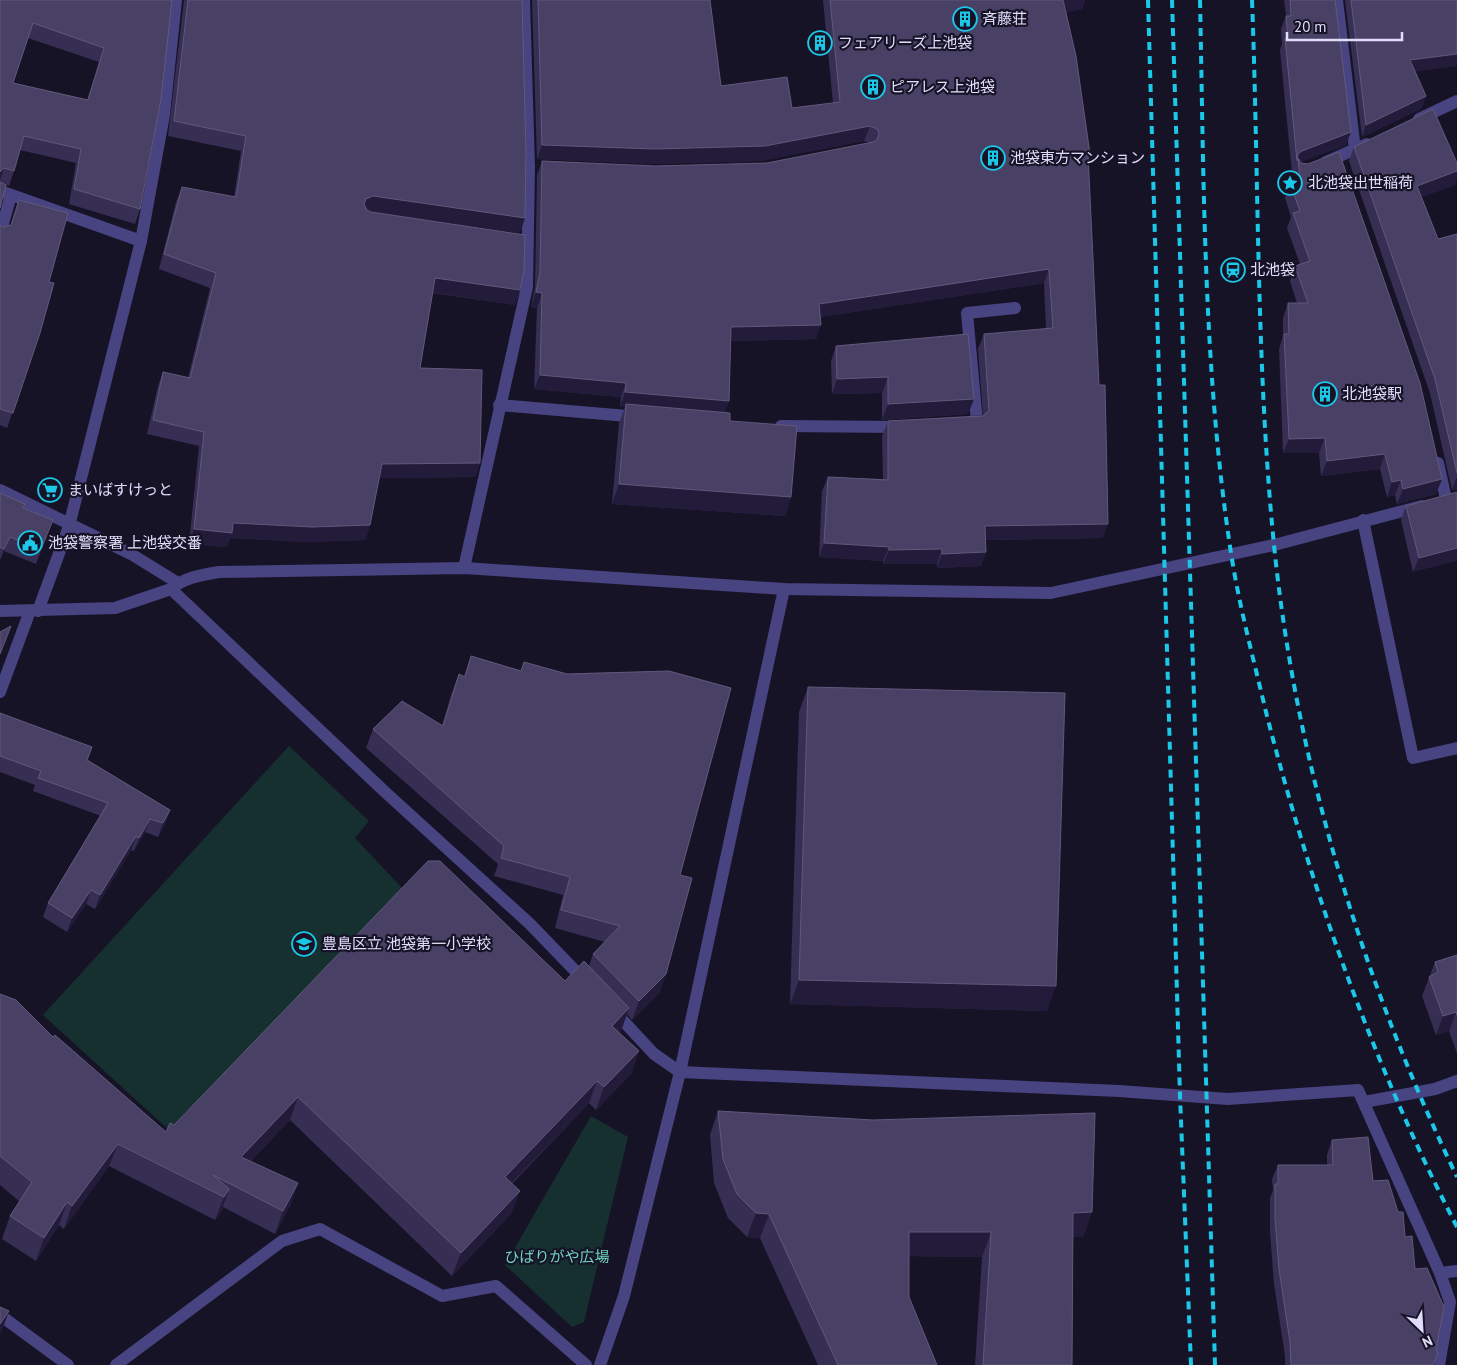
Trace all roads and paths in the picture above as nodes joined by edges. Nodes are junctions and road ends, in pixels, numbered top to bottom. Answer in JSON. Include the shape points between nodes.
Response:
{"nodes":[{"id":1,"x":176,"y":0,"type":"edge"},
{"id":2,"x":524,"y":0,"type":"edge"},
{"id":3,"x":1337,"y":0,"type":"edge"},
{"id":4,"x":1457,"y":101,"type":"edge"},
{"id":5,"x":1406,"y":125,"type":"edge"},
{"id":6,"x":1380,"y":137,"type":"edge"},
{"id":7,"x":1354,"y":150,"type":"junction"},
{"id":8,"x":1316,"y":165,"type":"edge"},
{"id":9,"x":6,"y":193,"type":"edge"},
{"id":10,"x":0,"y":234,"type":"edge"},
{"id":11,"x":141,"y":241,"type":"junction"},
{"id":12,"x":1015,"y":308,"type":"dead end"},
{"id":13,"x":499,"y":405,"type":"junction"},
{"id":14,"x":653,"y":418,"type":"edge"},
{"id":15,"x":949,"y":424,"type":"edge"},
{"id":16,"x":769,"y":426,"type":"edge"},
{"id":17,"x":913,"y":426,"type":"edge"},
{"id":18,"x":1436,"y":452,"type":"edge"},
{"id":19,"x":0,"y":490,"type":"edge"},
{"id":20,"x":1452,"y":498,"type":"edge"},
{"id":21,"x":1363,"y":520,"type":"junction"},
{"id":22,"x":69,"y":526,"type":"junction"},
{"id":23,"x":464,"y":568,"type":"junction"},
{"id":24,"x":174,"y":586,"type":"junction"},
{"id":25,"x":784,"y":589,"type":"junction"},
{"id":26,"x":0,"y":611,"type":"edge"},
{"id":27,"x":34,"y":611,"type":"junction"},
{"id":28,"x":0,"y":692,"type":"edge"},
{"id":29,"x":1457,"y":748,"type":"edge"},
{"id":30,"x":592,"y":989,"type":"edge"},
{"id":31,"x":606,"y":1003,"type":"edge"},
{"id":32,"x":680,"y":1072,"type":"junction"},
{"id":33,"x":1457,"y":1081,"type":"edge"},
{"id":34,"x":1364,"y":1102,"type":"junction"},
{"id":35,"x":1457,"y":1271,"type":"edge"},
{"id":36,"x":1440,"y":1273,"type":"junction"},
{"id":37,"x":0,"y":1316,"type":"edge"},
{"id":38,"x":68,"y":1365,"type":"edge"},
{"id":39,"x":116,"y":1365,"type":"edge"},
{"id":40,"x":586,"y":1365,"type":"edge"},
{"id":41,"x":600,"y":1365,"type":"edge"},
{"id":42,"x":1439,"y":1365,"type":"edge"}],
"edges":[{"from":1,"to":11,"type":"street","via":[[164,115]]},
{"from":2,"to":13,"type":"street","via":[[533,167],[523,241],[527,287]]},
{"from":3,"to":7,"type":"street"},
{"from":4,"to":5,"type":"street"},
{"from":6,"to":7,"type":"street"},
{"from":7,"to":8,"type":"street","via":[[1341,161]]},
{"from":9,"to":10,"type":"street"},
{"from":9,"to":11,"type":"street"},
{"from":11,"to":22,"type":"street"},
{"from":12,"to":15,"type":"street","via":[[967,313],[977,422]]},
{"from":13,"to":14,"type":"street"},
{"from":13,"to":23,"type":"street"},
{"from":16,"to":17,"type":"street"},
{"from":18,"to":20,"type":"street"},
{"from":19,"to":22,"type":"street"},
{"from":20,"to":21,"type":"street"},
{"from":21,"to":25,"type":"street","via":[[1274,545],[1051,594]]},
{"from":21,"to":29,"type":"street","via":[[1414,758]]},
{"from":22,"to":24,"type":"street","via":[[131,554]]},
{"from":22,"to":27,"type":"street"},
{"from":23,"to":24,"type":"street","via":[[219,572],[196,576]]},
{"from":23,"to":25,"type":"street"},
{"from":24,"to":27,"type":"street","via":[[115,608]]},
{"from":24,"to":30,"type":"street","via":[[384,791],[530,924]]},
{"from":25,"to":32,"type":"street"},
{"from":26,"to":27,"type":"street"},
{"from":27,"to":28,"type":"street"},
{"from":31,"to":32,"type":"street","via":[[654,1054]]},
{"from":32,"to":34,"type":"street","via":[[1119,1091],[1228,1099],[1358,1090]]},
{"from":32,"to":41,"type":"street","via":[[624,1296]]},
{"from":33,"to":34,"type":"street","via":[[1435,1089]]},
{"from":34,"to":36,"type":"street"},
{"from":35,"to":36,"type":"street"},
{"from":36,"to":42,"type":"street","via":[[1450,1302]]},
{"from":37,"to":38,"type":"street"},
{"from":39,"to":40,"type":"street","via":[[282,1242],[320,1229],[442,1296],[496,1286]]}]}
